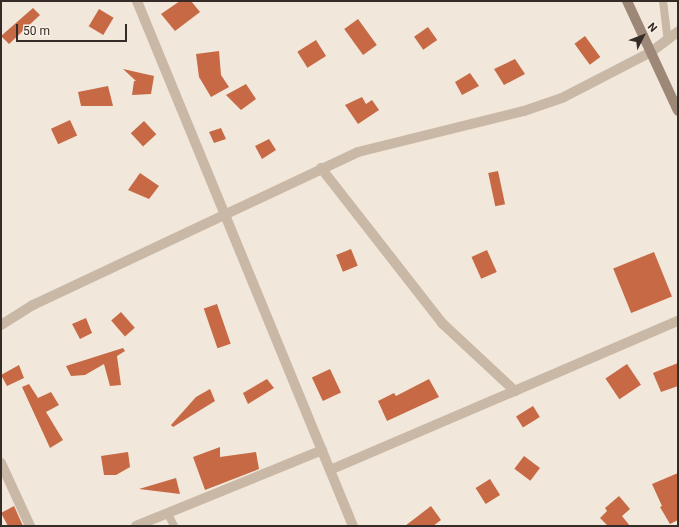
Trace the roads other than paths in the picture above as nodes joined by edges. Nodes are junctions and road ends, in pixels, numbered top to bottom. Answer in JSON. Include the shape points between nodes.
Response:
{"nodes":[{"id":1,"x":137,"y":1,"type":"edge"},
{"id":2,"x":627,"y":1,"type":"edge"},
{"id":3,"x":663,"y":1,"type":"edge"},
{"id":4,"x":678,"y":32,"type":"edge"},
{"id":5,"x":668,"y":39,"type":"junction"},
{"id":6,"x":651,"y":52,"type":"junction"},
{"id":7,"x":678,"y":111,"type":"edge"},
{"id":8,"x":321,"y":168,"type":"junction"},
{"id":9,"x":224,"y":213,"type":"junction"},
{"id":10,"x":678,"y":321,"type":"edge"},
{"id":11,"x":1,"y":325,"type":"edge"},
{"id":12,"x":515,"y":391,"type":"junction"},
{"id":13,"x":322,"y":450,"type":"junction"},
{"id":14,"x":1,"y":463,"type":"edge"},
{"id":15,"x":330,"y":470,"type":"junction"},
{"id":16,"x":168,"y":514,"type":"junction"},
{"id":17,"x":30,"y":526,"type":"edge"},
{"id":18,"x":136,"y":526,"type":"edge"},
{"id":19,"x":174,"y":526,"type":"edge"},
{"id":20,"x":353,"y":526,"type":"edge"}],
"edges":[{"from":1,"to":9,"type":"street"},
{"from":2,"to":6,"type":"street"},
{"from":3,"to":5,"type":"lane"},
{"from":4,"to":5,"type":"street"},
{"from":5,"to":6,"type":"street"},
{"from":6,"to":7,"type":"street"},
{"from":6,"to":8,"type":"street","via":[[562,98],[524,111],[434,131],[358,152]]},
{"from":8,"to":9,"type":"street"},
{"from":8,"to":12,"type":"street","via":[[442,323]]},
{"from":9,"to":11,"type":"street","via":[[33,304]]},
{"from":9,"to":13,"type":"street"},
{"from":10,"to":12,"type":"street"},
{"from":12,"to":15,"type":"street"},
{"from":13,"to":15,"type":"street"},
{"from":13,"to":16,"type":"street"},
{"from":14,"to":17,"type":"street"},
{"from":15,"to":20,"type":"street"},
{"from":16,"to":18,"type":"street"},
{"from":16,"to":19,"type":"lane"}]}
